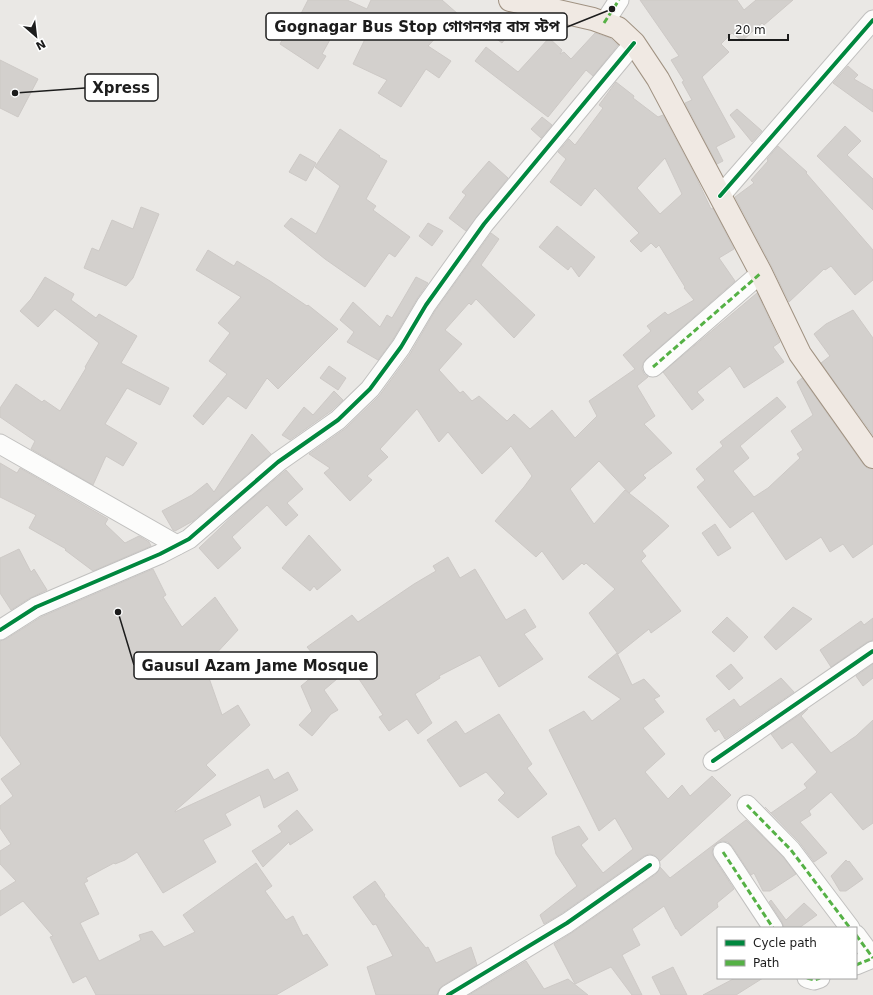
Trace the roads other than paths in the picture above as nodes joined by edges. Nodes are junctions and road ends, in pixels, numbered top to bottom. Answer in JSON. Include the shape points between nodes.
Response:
{"nodes":[{"id":1,"x":510,"y":0,"type":"edge"},
{"id":2,"x":619,"y":0,"type":"edge"},
{"id":3,"x":873,"y":20,"type":"edge"},
{"id":4,"x":604,"y":23,"type":"junction"},
{"id":5,"x":634,"y":43,"type":"junction"},
{"id":6,"x":720,"y":196,"type":"junction"},
{"id":7,"x":761,"y":273,"type":"junction"},
{"id":8,"x":653,"y":368,"type":"dead end"},
{"id":9,"x":0,"y":444,"type":"edge"},
{"id":10,"x":873,"y":457,"type":"edge"},
{"id":11,"x":177,"y":545,"type":"junction"},
{"id":12,"x":0,"y":630,"type":"edge"},
{"id":13,"x":873,"y":651,"type":"edge"},
{"id":14,"x":713,"y":761,"type":"dead end"},
{"id":15,"x":747,"y":805,"type":"dead end"},
{"id":16,"x":723,"y":852,"type":"dead end"},
{"id":17,"x":650,"y":865,"type":"dead end"},
{"id":18,"x":772,"y":927,"type":"edge"},
{"id":19,"x":849,"y":927,"type":"edge"},
{"id":20,"x":857,"y":936,"type":"edge"},
{"id":21,"x":873,"y":958,"type":"edge"},
{"id":22,"x":857,"y":965,"type":"edge"},
{"id":23,"x":448,"y":995,"type":"edge"}],
"edges":[{"from":1,"to":4,"type":"main road"},
{"from":2,"to":4,"type":"street"},
{"from":3,"to":6,"type":"street"},
{"from":4,"to":5,"type":"main road","via":[[618,28]]},
{"from":5,"to":6,"type":"main road","via":[[658,79]]},
{"from":5,"to":11,"type":"street","via":[[484,224],[370,389],[338,420],[278,462],[189,539]]},
{"from":6,"to":7,"type":"main road"},
{"from":7,"to":8,"type":"street"},
{"from":7,"to":10,"type":"main road","via":[[800,354]]},
{"from":9,"to":11,"type":"street"},
{"from":11,"to":12,"type":"street","via":[[36,607]]},
{"from":13,"to":14,"type":"street"},
{"from":15,"to":19,"type":"street","via":[[792,850]]},
{"from":16,"to":18,"type":"street"},
{"from":17,"to":23,"type":"street","via":[[567,923]]},
{"from":20,"to":21,"type":"street"},
{"from":21,"to":22,"type":"street"}]}
